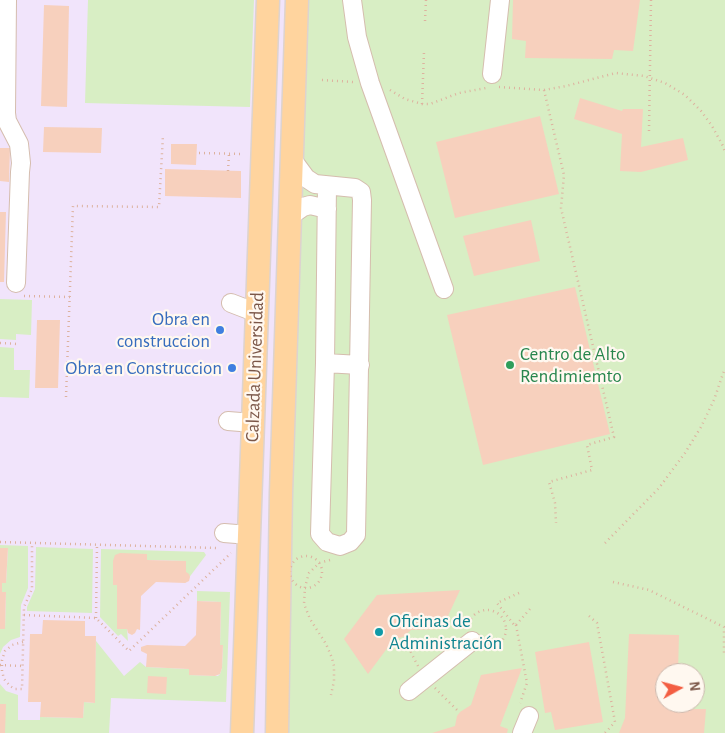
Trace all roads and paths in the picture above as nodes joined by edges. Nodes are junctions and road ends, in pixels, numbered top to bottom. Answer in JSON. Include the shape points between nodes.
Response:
{"nodes":[{"id":1,"x":7,"y":0,"type":"edge"},
{"id":2,"x":268,"y":0,"type":"edge"},
{"id":3,"x":297,"y":0,"type":"edge"},
{"id":4,"x":352,"y":0,"type":"edge"},
{"id":5,"x":426,"y":0,"type":"edge"},
{"id":6,"x":500,"y":0,"type":"edge"},
{"id":7,"x":651,"y":0,"type":"edge"},
{"id":8,"x":425,"y":21,"type":"dead end"},
{"id":9,"x":424,"y":52,"type":"dead end"},
{"id":10,"x":650,"y":79,"type":"junction"},
{"id":11,"x":322,"y":80,"type":"dead end"},
{"id":12,"x":370,"y":83,"type":"junction"},
{"id":13,"x":493,"y":83,"type":"junction"},
{"id":14,"x":544,"y":90,"type":"junction"},
{"id":15,"x":422,"y":104,"type":"junction"},
{"id":16,"x":649,"y":131,"type":"dead end"},
{"id":17,"x":163,"y":135,"type":"dead end"},
{"id":18,"x":725,"y":152,"type":"edge"},
{"id":19,"x":229,"y":154,"type":"dead end"},
{"id":20,"x":292,"y":159,"type":"junction"},
{"id":21,"x":228,"y":171,"type":"dead end"},
{"id":22,"x":327,"y":186,"type":"junction"},
{"id":23,"x":327,"y":209,"type":"junction"},
{"id":24,"x":290,"y":216,"type":"junction"},
{"id":25,"x":18,"y":289,"type":"joint"},
{"id":26,"x":444,"y":289,"type":"dead end"},
{"id":27,"x":70,"y":297,"type":"junction"},
{"id":28,"x":231,"y":303,"type":"dead end"},
{"id":29,"x":258,"y":313,"type":"junction"},
{"id":30,"x":286,"y":323,"type":"junction"},
{"id":31,"x":0,"y":343,"type":"edge"},
{"id":32,"x":18,"y":344,"type":"dead end"},
{"id":33,"x":325,"y":363,"type":"junction"},
{"id":34,"x":360,"y":365,"type":"junction"},
{"id":35,"x":725,"y":368,"type":"edge"},
{"id":36,"x":66,"y":397,"type":"dead end"},
{"id":37,"x":228,"y":421,"type":"dead end"},
{"id":38,"x":253,"y":423,"type":"junction"},
{"id":39,"x":556,"y":523,"type":"dead end"},
{"id":40,"x":225,"y":541,"type":"joint"},
{"id":41,"x":0,"y":542,"type":"edge"},
{"id":42,"x":243,"y":542,"type":"junction"},
{"id":43,"x":32,"y":543,"type":"junction"},
{"id":44,"x":605,"y":544,"type":"dead end"},
{"id":45,"x":97,"y":545,"type":"junction"},
{"id":46,"x":340,"y":546,"type":"junction"},
{"id":47,"x":319,"y":563,"type":"junction"},
{"id":48,"x":613,"y":582,"type":"dead end"},
{"id":49,"x":305,"y":587,"type":"junction"},
{"id":50,"x":519,"y":593,"type":"dead end"},
{"id":51,"x":530,"y":608,"type":"dead end"},
{"id":52,"x":24,"y":615,"type":"junction"},
{"id":53,"x":506,"y":615,"type":"junction"},
{"id":54,"x":589,"y":616,"type":"dead end"},
{"id":55,"x":96,"y":618,"type":"junction"},
{"id":56,"x":502,"y":618,"type":"junction"},
{"id":57,"x":516,"y":625,"type":"junction"},
{"id":58,"x":472,"y":641,"type":"junction"},
{"id":59,"x":23,"y":642,"type":"junction"},
{"id":60,"x":406,"y":643,"type":"dead end"},
{"id":61,"x":724,"y":655,"type":"dead end"},
{"id":62,"x":1,"y":665,"type":"edge"},
{"id":63,"x":23,"y":666,"type":"junction"},
{"id":64,"x":424,"y":678,"type":"junction"},
{"id":65,"x":409,"y":690,"type":"dead end"},
{"id":66,"x":331,"y":695,"type":"dead end"},
{"id":67,"x":457,"y":710,"type":"dead end"},
{"id":68,"x":524,"y":712,"type":"joint"},
{"id":69,"x":242,"y":733,"type":"edge"},
{"id":70,"x":277,"y":733,"type":"edge"},
{"id":71,"x":522,"y":733,"type":"edge"},
{"id":72,"x":605,"y":733,"type":"edge"}],
"edges":[{"from":1,"to":25,"type":"street","via":[[6,113],[19,144],[21,163]]},
{"from":2,"to":29,"type":"main road","name":"Calzada Universidad"},
{"from":3,"to":20,"type":"main road","name":"Calzada Universidad"},
{"from":4,"to":12,"type":"street","via":[[357,37]]},
{"from":5,"to":8,"type":"path"},
{"from":6,"to":13,"type":"street"},
{"from":7,"to":10,"type":"path"},
{"from":9,"to":15,"type":"path"},
{"from":10,"to":14,"type":"path","via":[[616,74]]},
{"from":10,"to":16,"type":"path"},
{"from":10,"to":18,"type":"path","via":[[685,95],[712,126]]},
{"from":11,"to":12,"type":"path"},
{"from":12,"to":15,"type":"path"},
{"from":12,"to":26,"type":"street"},
{"from":13,"to":14,"type":"path"},
{"from":13,"to":15,"type":"path"},
{"from":14,"to":39,"type":"path","via":[[564,175],[561,208],[614,437],[586,445],[592,470],[549,482]]},
{"from":17,"to":27,"type":"path","via":[[159,207],[73,206]]},
{"from":19,"to":21,"type":"path"},
{"from":20,"to":22,"type":"street","via":[[306,178]]},
{"from":20,"to":24,"type":"main road","name":"Calzada Universidad"},
{"from":22,"to":23,"type":"street"},
{"from":22,"to":34,"type":"street","via":[[355,188],[361,192]]},
{"from":23,"to":24,"type":"street","via":[[310,205]]},
{"from":23,"to":33,"type":"street"},
{"from":24,"to":30,"type":"main road","name":"Calzada Universidad"},
{"from":25,"to":27,"type":"path"},
{"from":27,"to":36,"type":"path"},
{"from":28,"to":29,"type":"street"},
{"from":29,"to":30,"type":"main road"},
{"from":29,"to":38,"type":"main road","name":"Calzada Universidad"},
{"from":30,"to":70,"type":"main road","name":"Calzada Universidad"},
{"from":31,"to":32,"type":"path"},
{"from":33,"to":34,"type":"street"},
{"from":33,"to":46,"type":"street","via":[[320,534],[327,542]]},
{"from":34,"to":46,"type":"street","via":[[356,535]]},
{"from":35,"to":44,"type":"path","via":[[714,400],[685,452],[659,488]]},
{"from":37,"to":38,"type":"street"},
{"from":38,"to":42,"type":"main road","name":"Calzada Universidad"},
{"from":40,"to":42,"type":"street"},
{"from":40,"to":45,"type":"path"},
{"from":41,"to":43,"type":"path"},
{"from":42,"to":55,"type":"path","via":[[128,651]]},
{"from":42,"to":69,"type":"main road","name":"Calzada Universidad"},
{"from":43,"to":45,"type":"path"},
{"from":43,"to":52,"type":"path","via":[[32,589]]},
{"from":45,"to":55,"type":"path"},
{"from":46,"to":47,"type":"path","via":[[339,558]]},
{"from":47,"to":49,"type":"path","via":[[309,573]]},
{"from":47,"to":49,"type":"path","via":[[322,570],[320,579],[313,586]]},
{"from":47,"to":49,"type":"path","via":[[311,557],[303,557],[292,566],[294,581]]},
{"from":48,"to":61,"type":"path","via":[[649,590],[724,626]]},
{"from":49,"to":66,"type":"path","via":[[306,610],[326,644],[334,666]]},
{"from":50,"to":53,"type":"path","via":[[497,603]]},
{"from":51,"to":57,"type":"path"},
{"from":52,"to":55,"type":"path"},
{"from":52,"to":59,"type":"path"},
{"from":53,"to":56,"type":"path"},
{"from":53,"to":57,"type":"path"},
{"from":54,"to":72,"type":"path","via":[[597,623],[615,722]]},
{"from":56,"to":58,"type":"path","via":[[506,633],[500,644],[482,648]]},
{"from":56,"to":58,"type":"path","via":[[490,610],[477,613],[469,623]]},
{"from":57,"to":68,"type":"path","via":[[527,683]]},
{"from":58,"to":64,"type":"street"},
{"from":59,"to":62,"type":"path","via":[[5,651]]},
{"from":59,"to":63,"type":"path"},
{"from":60,"to":64,"type":"path"},
{"from":62,"to":63,"type":"path"},
{"from":62,"to":63,"type":"path","via":[[4,679],[15,689],[22,689]]},
{"from":64,"to":65,"type":"street"},
{"from":64,"to":67,"type":"path"},
{"from":68,"to":71,"type":"street"}]}
